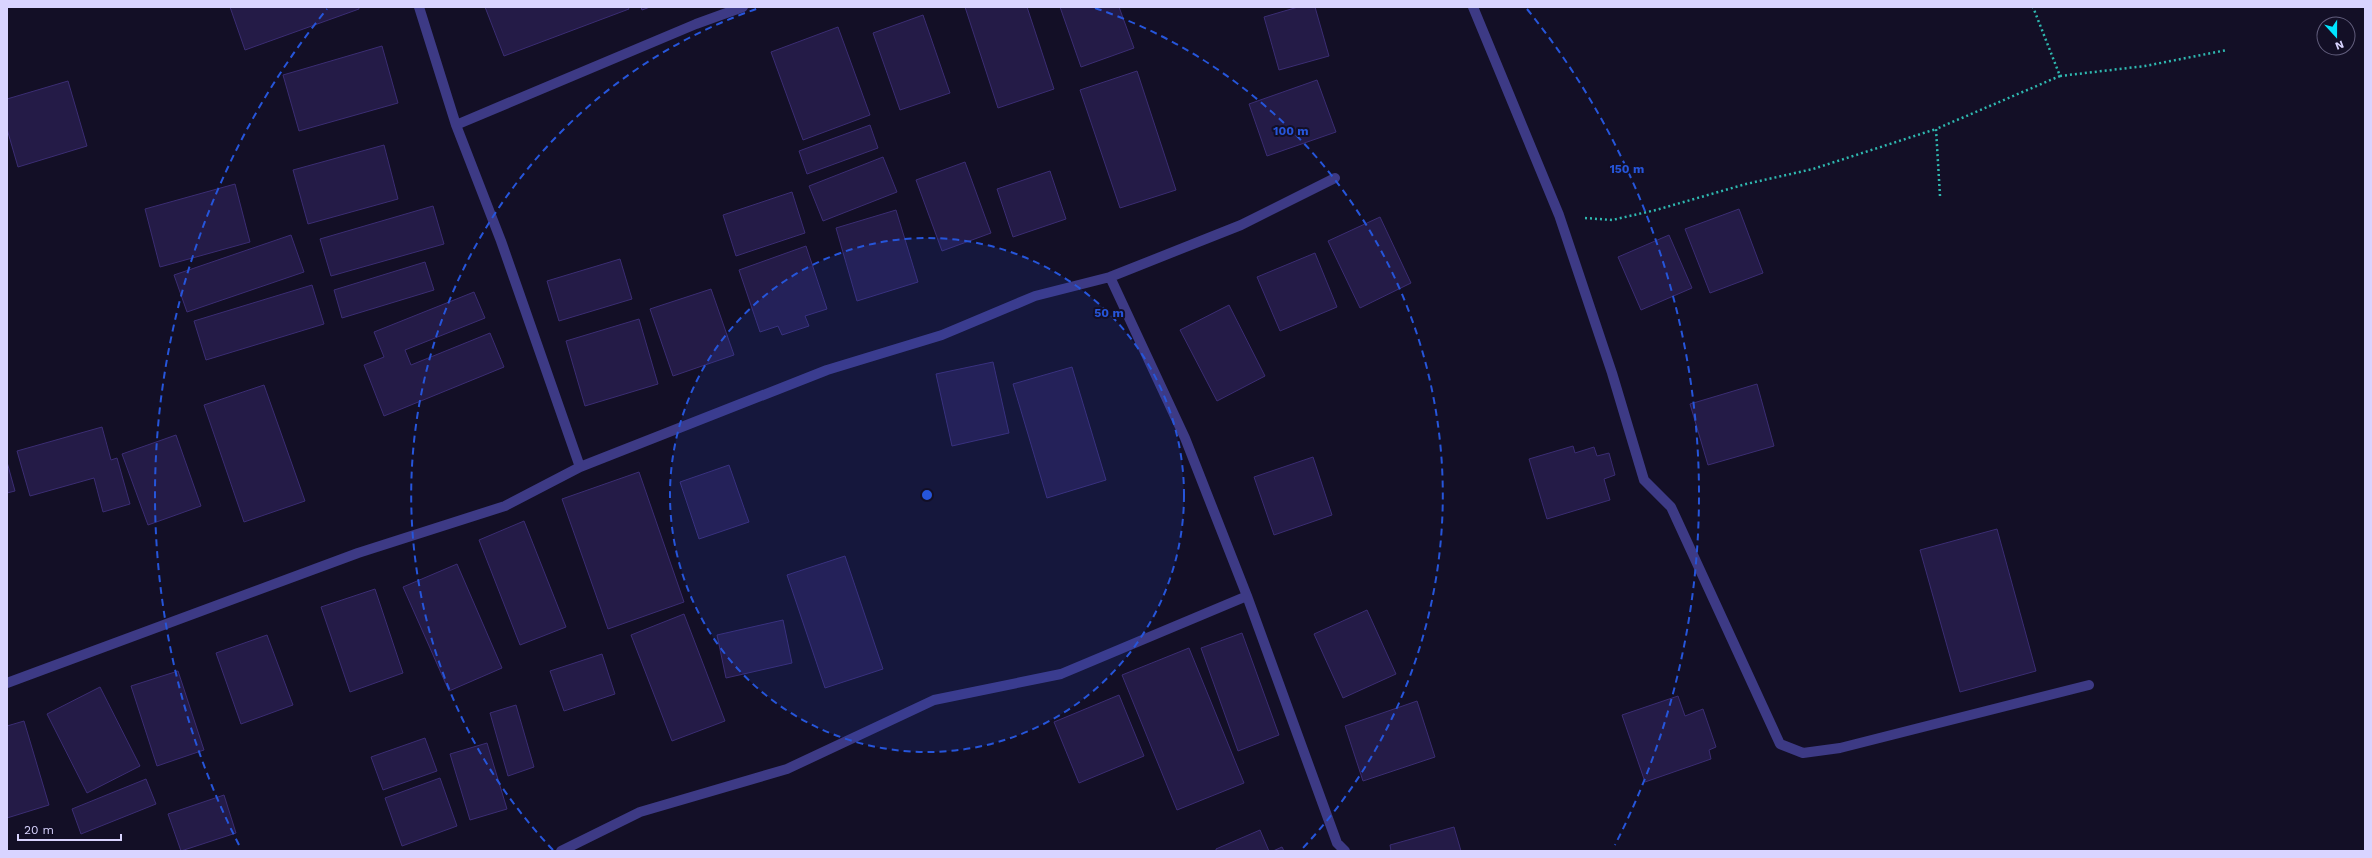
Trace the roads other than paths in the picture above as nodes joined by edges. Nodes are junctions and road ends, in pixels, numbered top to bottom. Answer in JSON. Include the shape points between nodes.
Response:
{"nodes":[{"id":1,"x":419,"y":7,"type":"edge"},
{"id":2,"x":743,"y":7,"type":"edge"},
{"id":3,"x":1473,"y":7,"type":"edge"},
{"id":4,"x":456,"y":125,"type":"junction"},
{"id":5,"x":1334,"y":178,"type":"dead end"},
{"id":6,"x":1110,"y":277,"type":"junction"},
{"id":7,"x":580,"y":467,"type":"junction"},
{"id":8,"x":1247,"y":596,"type":"junction"},
{"id":9,"x":7,"y":683,"type":"edge"},
{"id":10,"x":2089,"y":685,"type":"dead end"},
{"id":11,"x":561,"y":851,"type":"edge"},
{"id":12,"x":1345,"y":851,"type":"edge"}],
"edges":[{"from":1,"to":4,"type":"street"},
{"from":2,"to":4,"type":"street","via":[[689,27]]},
{"from":3,"to":10,"type":"street","via":[[1559,216],[1612,373],[1644,480],[1671,507],[1780,744],[1803,753],[1840,748]]},
{"from":4,"to":7,"type":"street","via":[[501,240]]},
{"from":5,"to":6,"type":"street","via":[[1241,225]]},
{"from":6,"to":7,"type":"street","via":[[1035,296],[942,335],[827,370]]},
{"from":6,"to":8,"type":"street","via":[[1185,438]]},
{"from":7,"to":9,"type":"street","via":[[504,506],[350,556]]},
{"from":8,"to":11,"type":"street","via":[[1061,674],[934,700],[787,769],[640,812]]},
{"from":8,"to":12,"type":"street","via":[[1337,843]]}]}
